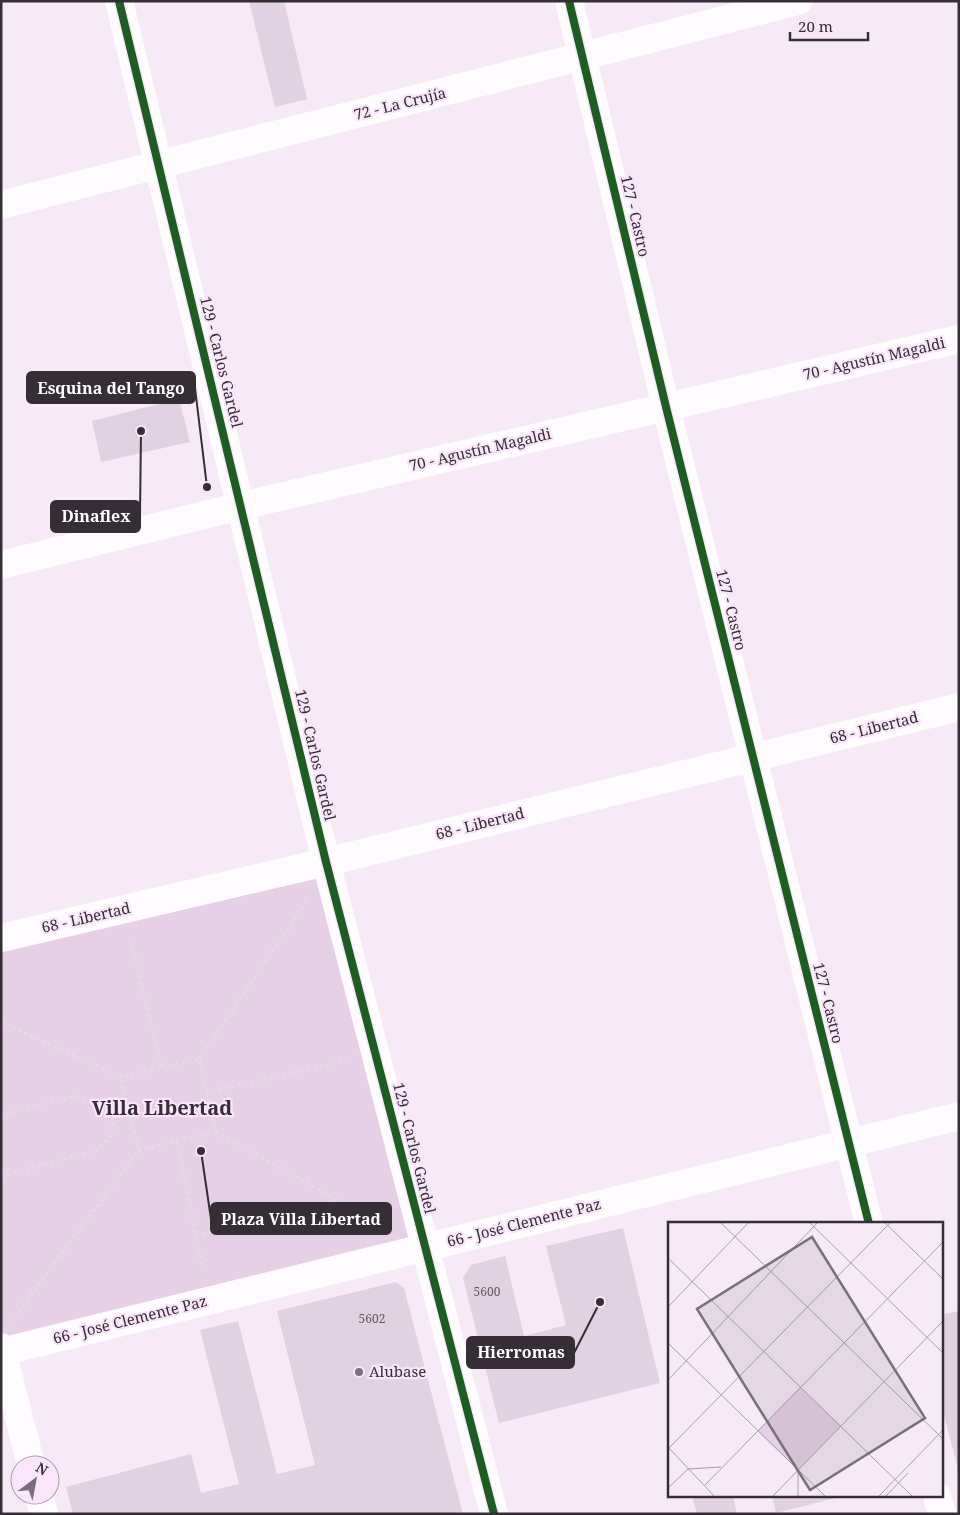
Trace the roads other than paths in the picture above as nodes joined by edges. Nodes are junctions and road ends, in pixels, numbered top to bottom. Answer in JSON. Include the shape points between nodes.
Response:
{"nodes":[{"id":1,"x":119,"y":1,"type":"edge"},
{"id":2,"x":569,"y":1,"type":"edge"},
{"id":3,"x":798,"y":1,"type":"edge"},
{"id":4,"x":583,"y":58,"type":"junction"},
{"id":5,"x":159,"y":165,"type":"junction"},
{"id":6,"x":1,"y":205,"type":"edge"},
{"id":7,"x":959,"y":340,"type":"edge"},
{"id":8,"x":666,"y":408,"type":"junction"},
{"id":9,"x":241,"y":506,"type":"junction"},
{"id":10,"x":1,"y":565,"type":"edge"},
{"id":11,"x":959,"y":707,"type":"edge"},
{"id":12,"x":754,"y":757,"type":"junction"},
{"id":13,"x":326,"y":862,"type":"junction"},
{"id":14,"x":1,"y":938,"type":"edge"},
{"id":15,"x":959,"y":1116,"type":"edge"},
{"id":16,"x":849,"y":1143,"type":"junction"},
{"id":17,"x":869,"y":1222,"type":"edge"},
{"id":18,"x":425,"y":1247,"type":"junction"},
{"id":19,"x":3,"y":1346,"type":"edge"},
{"id":20,"x":29,"y":1455,"type":"edge"},
{"id":21,"x":938,"y":1498,"type":"edge"},
{"id":22,"x":494,"y":1514,"type":"edge"},
{"id":23,"x":942,"y":1514,"type":"edge"}],
"edges":[{"from":1,"to":5,"type":"street","name":"129 - Carlos Gardel"},
{"from":2,"to":4,"type":"street","name":"127 - Castro"},
{"from":3,"to":4,"type":"street","name":"72 - La Crujía"},
{"from":4,"to":5,"type":"street","name":"72 - La Crujía"},
{"from":4,"to":8,"type":"street","name":"127 - Castro"},
{"from":5,"to":6,"type":"street","name":"72 - La Crujía"},
{"from":5,"to":9,"type":"street","name":"129 - Carlos Gardel"},
{"from":7,"to":8,"type":"street","name":"70 - Agustín Magaldi"},
{"from":8,"to":9,"type":"street","name":"70 - Agustín Magaldi"},
{"from":8,"to":12,"type":"street","name":"127 - Castro"},
{"from":9,"to":10,"type":"street","name":"70 - Agustín Magaldi"},
{"from":9,"to":13,"type":"street","name":"129 - Carlos Gardel"},
{"from":11,"to":12,"type":"street","name":"68 - Libertad"},
{"from":12,"to":13,"type":"street","name":"68 - Libertad"},
{"from":12,"to":16,"type":"street","name":"127 - Castro"},
{"from":13,"to":14,"type":"street","name":"68 - Libertad"},
{"from":13,"to":18,"type":"street","name":"129 - Carlos Gardel"},
{"from":15,"to":16,"type":"street","name":"66 - José Clemente Paz"},
{"from":16,"to":17,"type":"street","name":"127 - Castro"},
{"from":16,"to":18,"type":"street","name":"66 - José Clemente Paz"},
{"from":18,"to":19,"type":"street","name":"66 - José Clemente Paz","via":[[210,1301]]},
{"from":18,"to":22,"type":"street","name":"129 - Carlos Gardel"},
{"from":19,"to":20,"type":"street"},
{"from":21,"to":23,"type":"street"}]}
